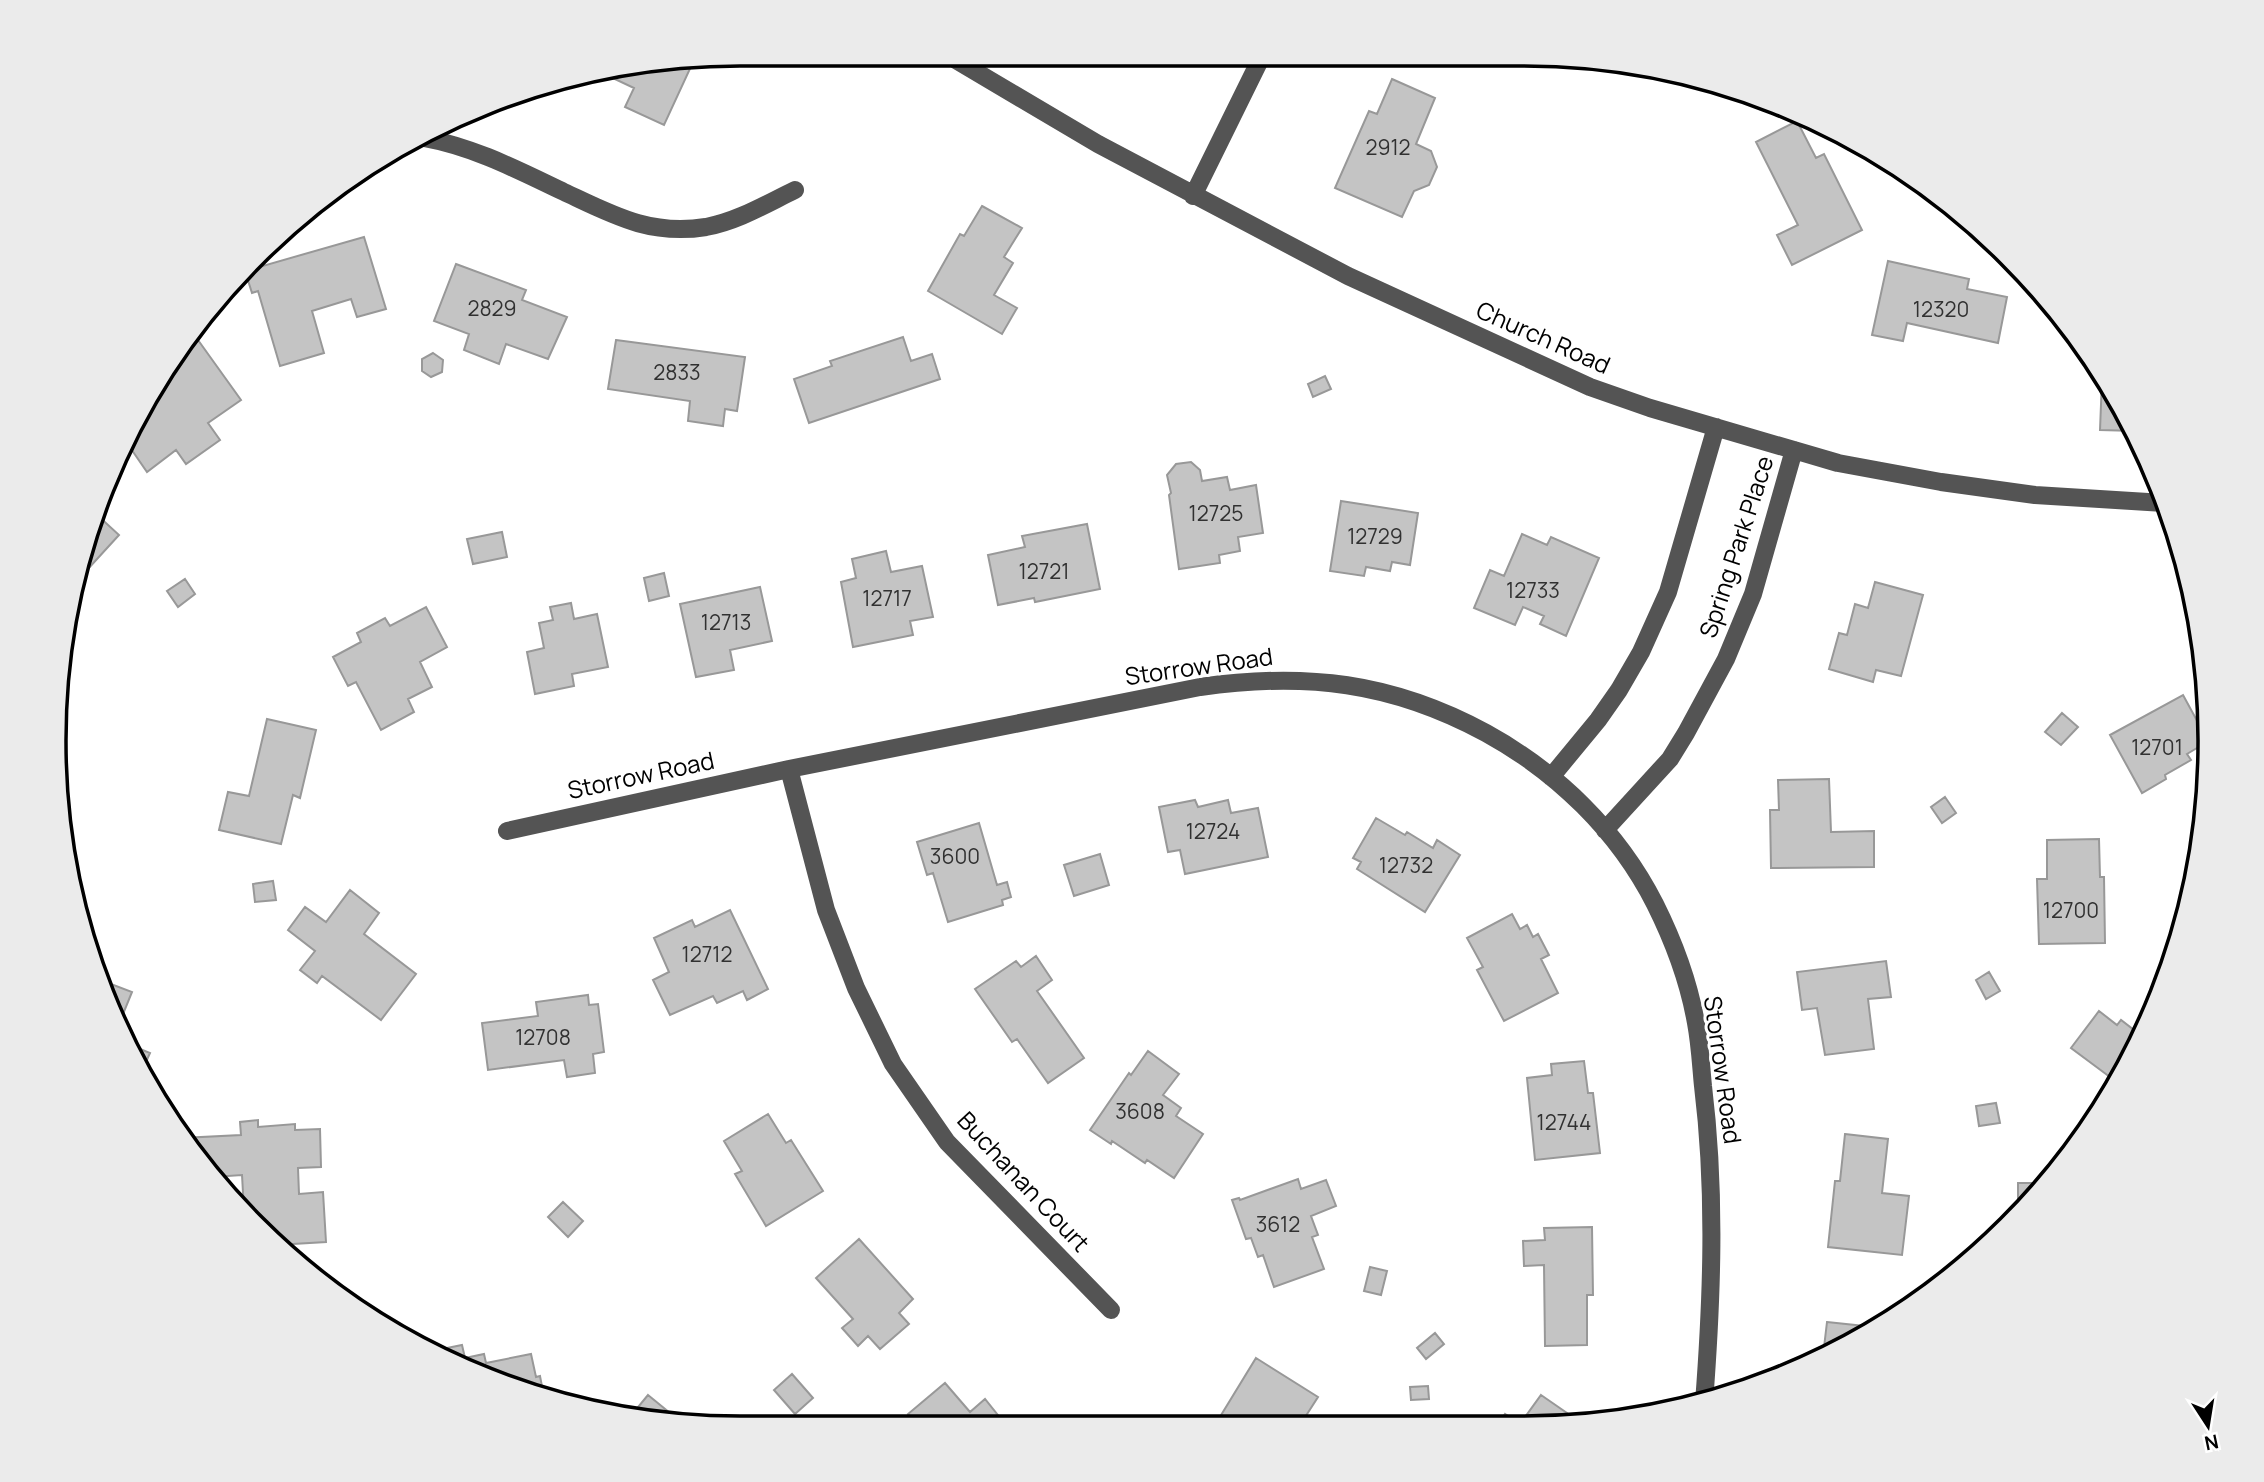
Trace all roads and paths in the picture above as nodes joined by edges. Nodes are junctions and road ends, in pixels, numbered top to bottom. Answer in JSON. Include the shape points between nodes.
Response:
{"nodes":[{"id":1,"x":967,"y":66,"type":"edge"},
{"id":2,"x":1257,"y":66,"type":"edge"},
{"id":3,"x":436,"y":140,"type":"edge"},
{"id":4,"x":795,"y":190,"type":"dead end"},
{"id":5,"x":1193,"y":196,"type":"junction"},
{"id":6,"x":1716,"y":427,"type":"junction"},
{"id":7,"x":1794,"y":450,"type":"junction"},
{"id":8,"x":2154,"y":502,"type":"edge"},
{"id":9,"x":789,"y":769,"type":"junction"},
{"id":10,"x":1551,"y":777,"type":"junction"},
{"id":11,"x":1605,"y":830,"type":"junction"},
{"id":12,"x":507,"y":831,"type":"dead end"},
{"id":13,"x":1111,"y":1310,"type":"dead end"},
{"id":14,"x":1705,"y":1391,"type":"edge"}],
"edges":[{"from":1,"to":5,"type":"street","name":"Church Road"},
{"from":2,"to":5,"type":"street"},
{"from":3,"to":4,"type":"street","via":[[498,161],[650,228],[708,226],[743,216]]},
{"from":5,"to":6,"type":"street","name":"Church Road","via":[[1348,276],[1543,367],[1650,408]]},
{"from":6,"to":7,"type":"street","name":"Church Road"},
{"from":6,"to":10,"type":"street","via":[[1668,592],[1641,652],[1612,700]]},
{"from":7,"to":8,"type":"street","name":"Church Road","via":[[1941,482],[2035,495]]},
{"from":7,"to":11,"type":"street","name":"Spring Park Place","via":[[1753,594],[1726,659],[1670,759]]},
{"from":9,"to":10,"type":"street","name":"Storrow Road","via":[[1200,687],[1282,679],[1324,681],[1415,700],[1505,743]]},
{"from":9,"to":12,"type":"street","name":"Storrow Road"},
{"from":9,"to":13,"type":"street","name":"Buchanan Court","via":[[826,910],[856,988],[893,1064],[947,1142]]},
{"from":10,"to":11,"type":"street","name":"Storrow Road"},
{"from":11,"to":14,"type":"street","name":"Storrow Road","via":[[1654,903],[1696,1023],[1712,1215]]}]}
